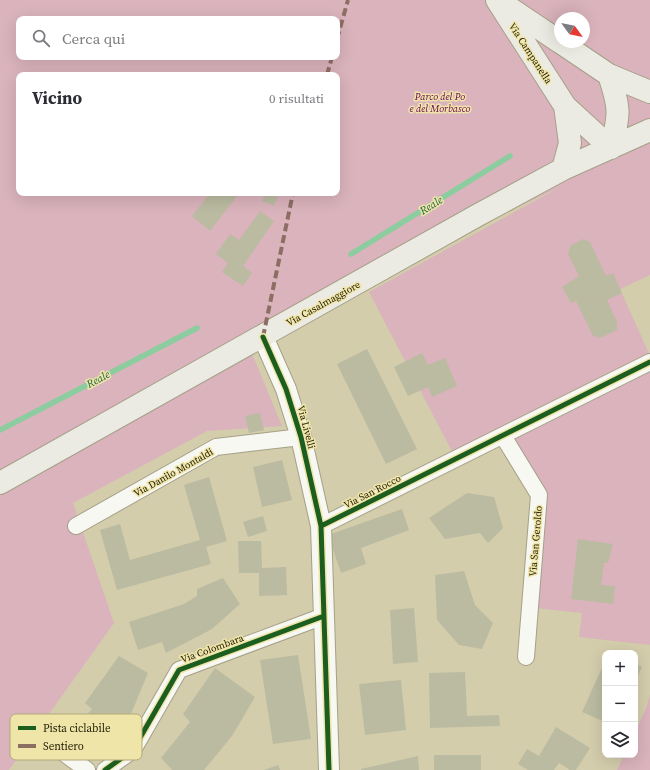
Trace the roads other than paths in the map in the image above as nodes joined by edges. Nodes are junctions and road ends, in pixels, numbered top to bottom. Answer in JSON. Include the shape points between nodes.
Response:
{"nodes":[{"id":1,"x":497,"y":0,"type":"edge"},
{"id":2,"x":554,"y":38,"type":"edge"},
{"id":3,"x":569,"y":48,"type":"edge"},
{"id":4,"x":609,"y":75,"type":"junction"},
{"id":5,"x":650,"y":92,"type":"edge"},
{"id":6,"x":565,"y":106,"type":"junction"},
{"id":7,"x":650,"y":130,"type":"edge"},
{"id":8,"x":611,"y":148,"type":"junction"},
{"id":9,"x":562,"y":170,"type":"junction"},
{"id":10,"x":263,"y":337,"type":"junction"},
{"id":11,"x":650,"y":362,"type":"edge"},
{"id":12,"x":503,"y":436,"type":"junction"},
{"id":13,"x":301,"y":438,"type":"junction"},
{"id":14,"x":0,"y":483,"type":"edge"},
{"id":15,"x":76,"y":526,"type":"dead end"},
{"id":16,"x":321,"y":526,"type":"junction"},
{"id":17,"x":324,"y":616,"type":"junction"},
{"id":18,"x":526,"y":657,"type":"dead end"},
{"id":19,"x":142,"y":734,"type":"edge"},
{"id":20,"x":73,"y":760,"type":"edge"},
{"id":21,"x":119,"y":760,"type":"edge"},
{"id":22,"x":87,"y":770,"type":"edge"},
{"id":23,"x":105,"y":770,"type":"edge"},
{"id":24,"x":329,"y":770,"type":"edge"}],
"edges":[{"from":1,"to":2,"type":"main road","name":"Via Campanella"},
{"from":1,"to":6,"type":"main road","name":"Via Campanella"},
{"from":3,"to":4,"type":"main road","name":"Via Campanella"},
{"from":4,"to":5,"type":"main road","name":"Via Campanella"},
{"from":4,"to":8,"type":"main road","via":[[618,102],[618,121]]},
{"from":6,"to":8,"type":"main road","name":"Via Campanella"},
{"from":6,"to":9,"type":"main road","name":"Via Campanella","via":[[570,143]]},
{"from":7,"to":8,"type":"main road","name":"Via Casalmaggiore"},
{"from":8,"to":9,"type":"main road","name":"Via Casalmaggiore"},
{"from":9,"to":10,"type":"main road","name":"Via Casalmaggiore"},
{"from":10,"to":13,"type":"street","name":"Via Livelli","via":[[286,389]]},
{"from":10,"to":14,"type":"main road","name":"Via Casalmaggiore"},
{"from":11,"to":12,"type":"street","name":"Via San Rocco"},
{"from":12,"to":16,"type":"street","name":"Via San Rocco"},
{"from":12,"to":18,"type":"street","name":"Via San Geroldo","via":[[539,495]]},
{"from":13,"to":15,"type":"street","name":"Via Danilo Montaldi","via":[[216,447]]},
{"from":13,"to":16,"type":"street","name":"Via Livelli"},
{"from":16,"to":17,"type":"street"},
{"from":17,"to":19,"type":"street","name":"Via Colombara","via":[[179,670]]},
{"from":17,"to":24,"type":"street"},
{"from":20,"to":22,"type":"street"},
{"from":21,"to":23,"type":"street","name":"Via Colombara"}]}
